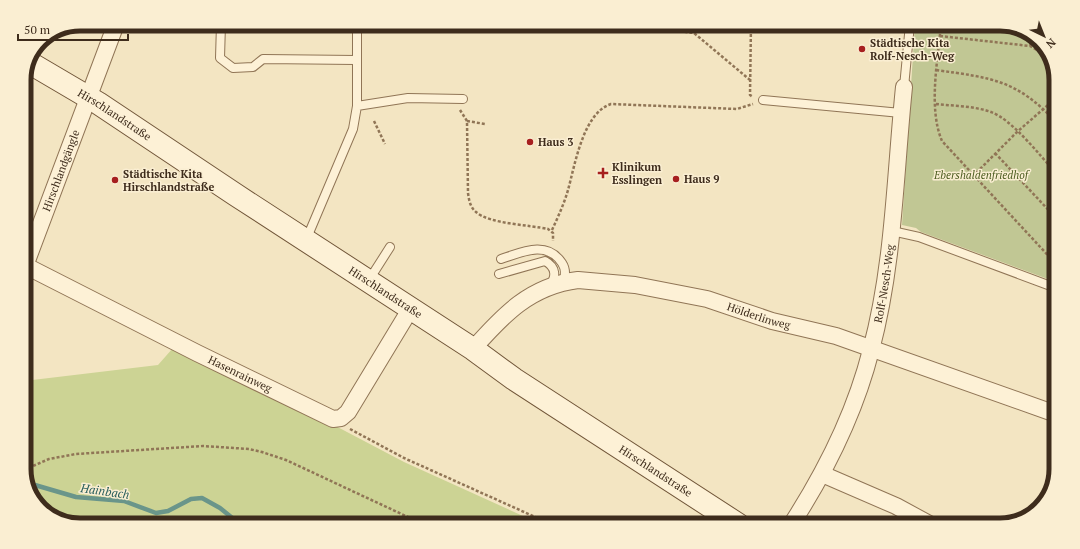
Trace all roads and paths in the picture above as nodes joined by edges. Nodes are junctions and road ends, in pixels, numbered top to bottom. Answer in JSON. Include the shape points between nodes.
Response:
{"nodes":[{"id":1,"x":113,"y":31,"type":"edge"},
{"id":2,"x":221,"y":31,"type":"edge"},
{"id":3,"x":357,"y":31,"type":"edge"},
{"id":4,"x":679,"y":31,"type":"edge"},
{"id":5,"x":751,"y":31,"type":"edge"},
{"id":6,"x":909,"y":31,"type":"edge"},
{"id":7,"x":940,"y":31,"type":"edge"},
{"id":8,"x":694,"y":33,"type":"joint"},
{"id":9,"x":940,"y":36,"type":"junction"},
{"id":10,"x":1024,"y":45,"type":"edge"},
{"id":11,"x":356,"y":60,"type":"junction"},
{"id":12,"x":34,"y":65,"type":"edge"},
{"id":13,"x":936,"y":70,"type":"junction"},
{"id":14,"x":750,"y":80,"type":"junction"},
{"id":15,"x":904,"y":87,"type":"joint"},
{"id":16,"x":89,"y":97,"type":"junction"},
{"id":17,"x":460,"y":99,"type":"joint"},
{"id":18,"x":763,"y":100,"type":"junction"},
{"id":19,"x":936,"y":104,"type":"junction"},
{"id":20,"x":1049,"y":104,"type":"edge"},
{"id":21,"x":357,"y":106,"type":"junction"},
{"id":22,"x":1044,"y":108,"type":"junction"},
{"id":23,"x":901,"y":113,"type":"junction"},
{"id":24,"x":1049,"y":114,"type":"edge"},
{"id":25,"x":374,"y":121,"type":"dead end"},
{"id":26,"x":468,"y":121,"type":"junction"},
{"id":27,"x":485,"y":124,"type":"dead end"},
{"id":28,"x":1017,"y":132,"type":"junction"},
{"id":29,"x":385,"y":144,"type":"dead end"},
{"id":30,"x":995,"y":153,"type":"junction"},
{"id":31,"x":1049,"y":166,"type":"edge"},
{"id":32,"x":973,"y":176,"type":"junction"},
{"id":33,"x":1049,"y":211,"type":"edge"},
{"id":34,"x":552,"y":230,"type":"junction"},
{"id":35,"x":892,"y":231,"type":"junction"},
{"id":36,"x":304,"y":238,"type":"junction"},
{"id":37,"x":390,"y":247,"type":"dead end"},
{"id":38,"x":31,"y":249,"type":"edge"},
{"id":39,"x":552,"y":252,"type":"junction"},
{"id":40,"x":1049,"y":257,"type":"edge"},
{"id":41,"x":501,"y":258,"type":"dead end"},
{"id":42,"x":31,"y":268,"type":"edge"},
{"id":43,"x":499,"y":274,"type":"dead end"},
{"id":44,"x":369,"y":280,"type":"junction"},
{"id":45,"x":561,"y":284,"type":"junction"},
{"id":46,"x":1049,"y":285,"type":"edge"},
{"id":47,"x":546,"y":289,"type":"junction"},
{"id":48,"x":411,"y":308,"type":"junction"},
{"id":49,"x":473,"y":349,"type":"junction"},
{"id":50,"x":872,"y":349,"type":"junction"},
{"id":51,"x":1049,"y":412,"type":"edge"},
{"id":52,"x":338,"y":419,"type":"junction"},
{"id":53,"x":31,"y":467,"type":"edge"},
{"id":54,"x":822,"y":474,"type":"junction"},
{"id":55,"x":410,"y":518,"type":"edge"},
{"id":56,"x":537,"y":518,"type":"edge"},
{"id":57,"x":728,"y":518,"type":"edge"},
{"id":58,"x":795,"y":518,"type":"edge"},
{"id":59,"x":918,"y":518,"type":"edge"}],
"edges":[{"from":1,"to":16,"type":"street","name":"Hirschlandgängle"},
{"from":2,"to":11,"type":"lane","via":[[220,58],[234,68],[253,67],[263,59]]},
{"from":3,"to":11,"type":"lane"},
{"from":4,"to":8,"type":"path"},
{"from":5,"to":14,"type":"path"},
{"from":6,"to":15,"type":"lane","name":"Rolf-Nesch-Weg"},
{"from":7,"to":9,"type":"path"},
{"from":8,"to":14,"type":"path"},
{"from":9,"to":10,"type":"path"},
{"from":9,"to":13,"type":"path"},
{"from":11,"to":21,"type":"lane"},
{"from":12,"to":16,"type":"street","name":"Hirschlandstraße"},
{"from":13,"to":19,"type":"path"},
{"from":13,"to":22,"type":"path","via":[[978,76],[1008,85]]},
{"from":14,"to":18,"type":"path","via":[[750,95]]},
{"from":15,"to":23,"type":"street","name":"Rolf-Nesch-Weg"},
{"from":16,"to":36,"type":"street","name":"Hirschlandstraße"},
{"from":16,"to":38,"type":"street","name":"Hirschlandgängle"},
{"from":17,"to":21,"type":"lane","via":[[408,98]]},
{"from":17,"to":26,"type":"path","via":[[458,108]]},
{"from":18,"to":23,"type":"lane"},
{"from":18,"to":34,"type":"path","via":[[738,108],[683,105],[607,106],[590,122]]},
{"from":19,"to":28,"type":"path","via":[[990,112],[999,116]]},
{"from":19,"to":32,"type":"path","via":[[936,121],[942,141]]},
{"from":20,"to":22,"type":"path"},
{"from":21,"to":36,"type":"lane","via":[[350,137],[309,233]]},
{"from":22,"to":24,"type":"path"},
{"from":22,"to":28,"type":"path"},
{"from":23,"to":35,"type":"street","name":"Rolf-Nesch-Weg"},
{"from":25,"to":29,"type":"path"},
{"from":26,"to":27,"type":"path"},
{"from":26,"to":34,"type":"path","via":[[468,192],[475,211],[494,220]]},
{"from":28,"to":30,"type":"path"},
{"from":28,"to":31,"type":"path"},
{"from":30,"to":32,"type":"path"},
{"from":30,"to":33,"type":"path"},
{"from":32,"to":40,"type":"path"},
{"from":34,"to":39,"type":"path"},
{"from":35,"to":46,"type":"lane","via":[[919,237]]},
{"from":35,"to":50,"type":"street","name":"Rolf-Nesch-Weg"},
{"from":36,"to":44,"type":"street","name":"Hirschlandstraße"},
{"from":37,"to":44,"type":"lane"},
{"from":39,"to":41,"type":"lane","via":[[535,249]]},
{"from":39,"to":45,"type":"lane","via":[[561,261],[565,270]]},
{"from":42,"to":52,"type":"street","name":"Hasenrainweg","via":[[255,382],[328,417]]},
{"from":43,"to":47,"type":"lane","via":[[545,261],[555,272]]},
{"from":44,"to":48,"type":"street","name":"Hirschlandstraße"},
{"from":45,"to":47,"type":"street","name":"Hölderlinweg"},
{"from":45,"to":50,"type":"street","name":"Hölderlinweg","via":[[578,280],[635,285],[697,296],[772,321],[836,336]]},
{"from":47,"to":49,"type":"street","name":"Hölderlinweg","via":[[508,311]]},
{"from":48,"to":49,"type":"street","name":"Hirschlandstraße"},
{"from":48,"to":52,"type":"street","via":[[348,412]]},
{"from":49,"to":57,"type":"street","name":"Hirschlandstraße","via":[[514,379]]},
{"from":50,"to":51,"type":"street","name":"Hölderlinweg"},
{"from":50,"to":54,"type":"street","name":"Rolf-Nesch-Weg","via":[[856,398]]},
{"from":52,"to":56,"type":"path","via":[[345,427],[404,458]]},
{"from":53,"to":55,"type":"path","via":[[48,459],[76,454],[203,446],[249,449],[286,460]]},
{"from":54,"to":58,"type":"street","name":"Rolf-Nesch-Weg"},
{"from":54,"to":59,"type":"street"}]}
